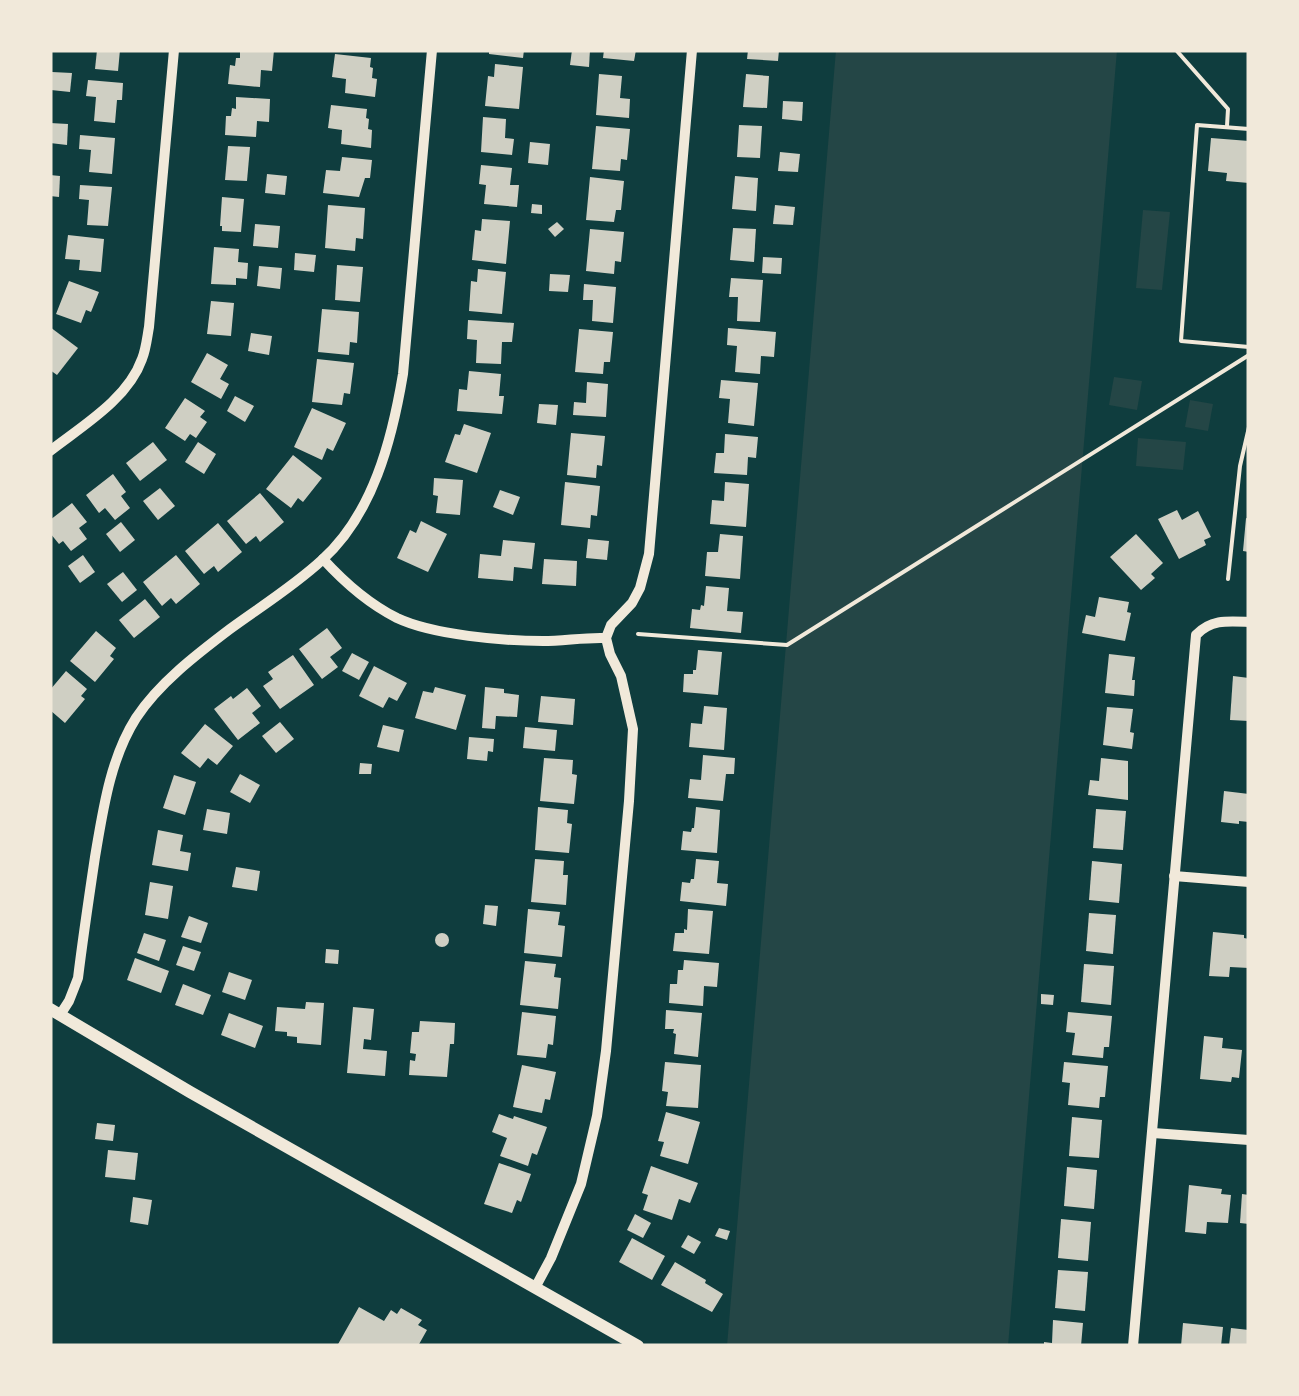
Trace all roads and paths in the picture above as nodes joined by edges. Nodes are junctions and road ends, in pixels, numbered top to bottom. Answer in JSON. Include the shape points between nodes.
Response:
{"nodes":[{"id":1,"x":174,"y":50,"type":"edge"},
{"id":2,"x":432,"y":50,"type":"edge"},
{"id":3,"x":692,"y":50,"type":"edge"},
{"id":4,"x":1176,"y":50,"type":"edge"},
{"id":5,"x":1227,"y":127,"type":"junction"},
{"id":6,"x":1249,"y":129,"type":"edge"},
{"id":7,"x":1249,"y":347,"type":"edge"},
{"id":8,"x":1249,"y":354,"type":"edge"},
{"id":9,"x":1249,"y":427,"type":"edge"},
{"id":10,"x":50,"y":451,"type":"edge"},
{"id":11,"x":323,"y":560,"type":"junction"},
{"id":12,"x":1228,"y":579,"type":"dead end"},
{"id":13,"x":1249,"y":622,"type":"edge"},
{"id":14,"x":638,"y":634,"type":"dead end"},
{"id":15,"x":606,"y":638,"type":"junction"},
{"id":16,"x":1174,"y":876,"type":"junction"},
{"id":17,"x":1249,"y":882,"type":"edge"},
{"id":18,"x":55,"y":1012,"type":"edge"},
{"id":19,"x":1153,"y":1133,"type":"junction"},
{"id":20,"x":1249,"y":1140,"type":"edge"},
{"id":21,"x":535,"y":1288,"type":"junction"},
{"id":22,"x":638,"y":1346,"type":"edge"},
{"id":23,"x":1133,"y":1346,"type":"edge"}],
"edges":[{"from":1,"to":10,"type":"street","via":[[143,358],[125,388]]},
{"from":2,"to":11,"type":"street","via":[[396,413],[364,504]]},
{"from":3,"to":15,"type":"street","via":[[649,554],[640,588]]},
{"from":4,"to":5,"type":"path","via":[[1228,109]]},
{"from":5,"to":6,"type":"path"},
{"from":5,"to":7,"type":"path","via":[[1197,125],[1180,342]]},
{"from":8,"to":14,"type":"path","via":[[787,645]]},
{"from":9,"to":12,"type":"path"},
{"from":11,"to":15,"type":"street","via":[[371,602],[416,625],[528,640]]},
{"from":11,"to":18,"type":"street","via":[[197,655],[137,718],[104,803],[78,978],[69,1001]]},
{"from":13,"to":16,"type":"street","via":[[1221,621],[1196,635]]},
{"from":15,"to":21,"type":"street","via":[[633,729],[606,1051],[581,1184]]},
{"from":16,"to":17,"type":"street"},
{"from":16,"to":19,"type":"street"},
{"from":18,"to":21,"type":"street"},
{"from":19,"to":20,"type":"street"},
{"from":19,"to":23,"type":"street"},
{"from":21,"to":22,"type":"street"}]}
